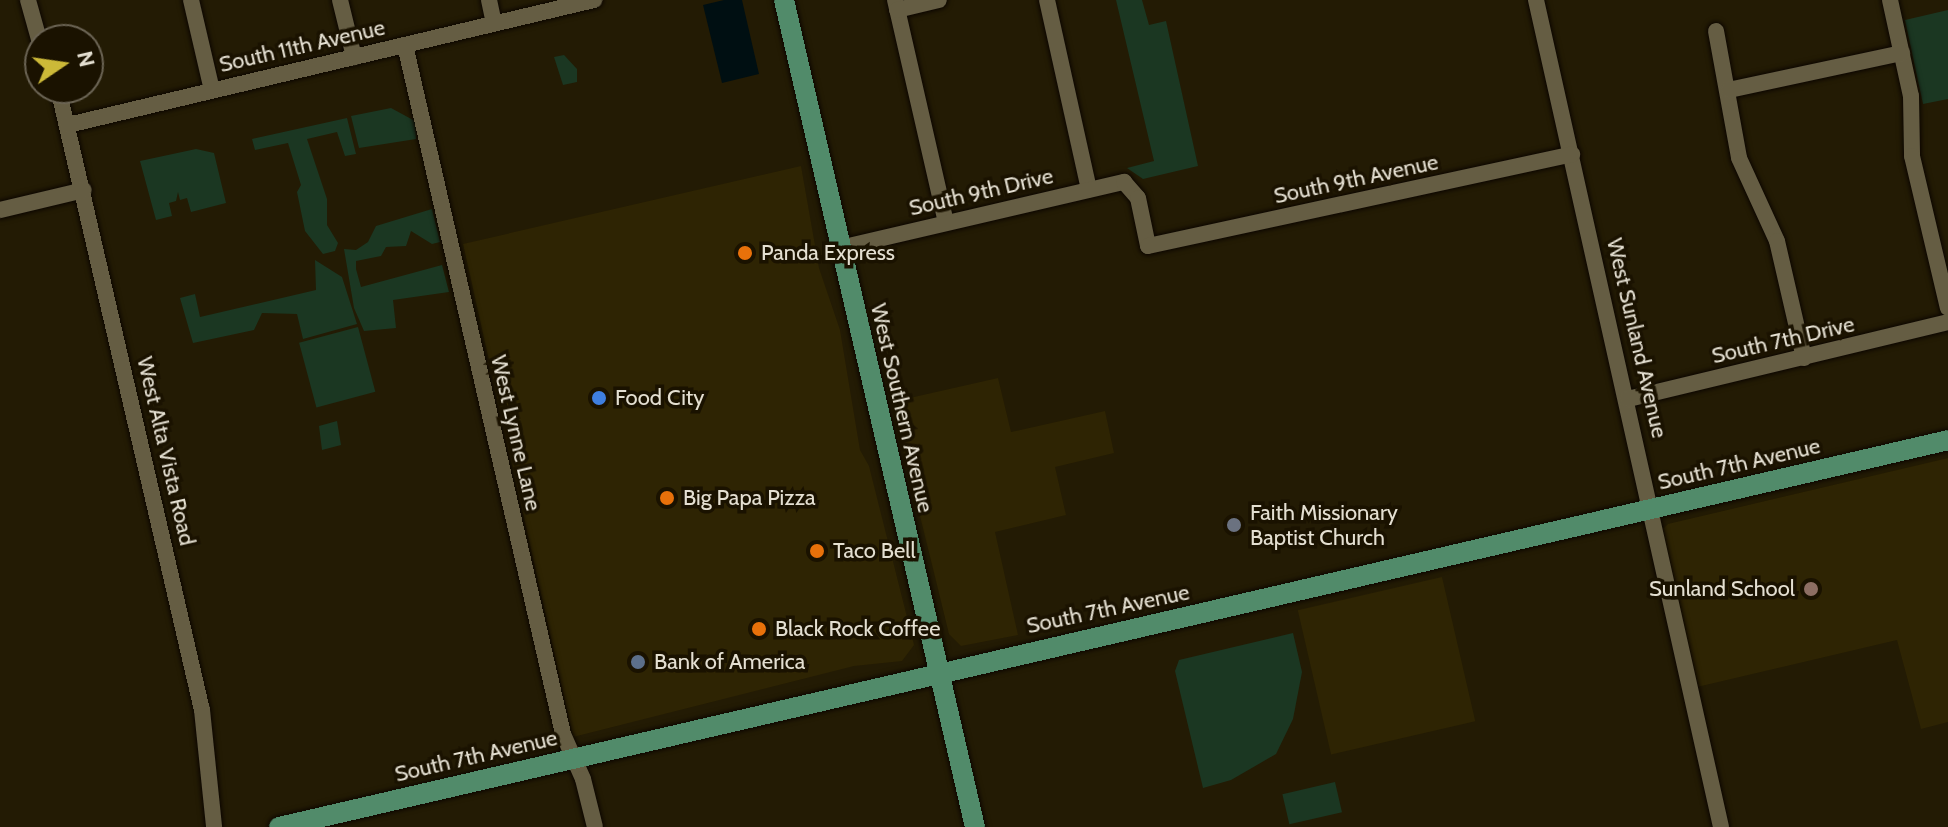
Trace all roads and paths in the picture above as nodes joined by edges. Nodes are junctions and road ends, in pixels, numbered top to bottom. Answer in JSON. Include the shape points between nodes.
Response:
{"nodes":[{"id":1,"x":28,"y":0,"type":"edge"},
{"id":2,"x":191,"y":0,"type":"edge"},
{"id":3,"x":340,"y":0,"type":"edge"},
{"id":4,"x":489,"y":0,"type":"edge"},
{"id":5,"x":594,"y":0,"type":"edge"},
{"id":6,"x":784,"y":0,"type":"edge"},
{"id":7,"x":939,"y":0,"type":"edge"},
{"id":8,"x":1047,"y":0,"type":"edge"},
{"id":9,"x":1536,"y":0,"type":"edge"},
{"id":10,"x":1890,"y":0,"type":"edge"},
{"id":11,"x":896,"y":5,"type":"edge"},
{"id":12,"x":494,"y":23,"type":"junction"},
{"id":13,"x":35,"y":24,"type":"edge"},
{"id":14,"x":1716,"y":31,"type":"dead end"},
{"id":15,"x":405,"y":45,"type":"junction"},
{"id":16,"x":1902,"y":53,"type":"junction"},
{"id":17,"x":354,"y":57,"type":"junction"},
{"id":18,"x":212,"y":90,"type":"junction"},
{"id":19,"x":1729,"y":90,"type":"junction"},
{"id":20,"x":62,"y":104,"type":"edge"},
{"id":21,"x":68,"y":125,"type":"junction"},
{"id":22,"x":1572,"y":154,"type":"junction"},
{"id":23,"x":1131,"y":186,"type":"joint"},
{"id":24,"x":1089,"y":189,"type":"junction"},
{"id":25,"x":84,"y":190,"type":"junction"},
{"id":26,"x":0,"y":210,"type":"edge"},
{"id":27,"x":946,"y":222,"type":"junction"},
{"id":28,"x":840,"y":248,"type":"junction"},
{"id":29,"x":1948,"y":308,"type":"edge"},
{"id":30,"x":1948,"y":322,"type":"edge"},
{"id":31,"x":1804,"y":358,"type":"junction"},
{"id":32,"x":1628,"y":399,"type":"junction"},
{"id":33,"x":1948,"y":440,"type":"edge"},
{"id":34,"x":1650,"y":510,"type":"junction"},
{"id":35,"x":939,"y":672,"type":"junction"},
{"id":36,"x":572,"y":758,"type":"junction"},
{"id":37,"x":1716,"y":826,"type":"edge"},
{"id":38,"x":214,"y":827,"type":"edge"},
{"id":39,"x":279,"y":827,"type":"edge"},
{"id":40,"x":595,"y":827,"type":"edge"},
{"id":41,"x":975,"y":827,"type":"edge"}],
"edges":[{"from":1,"to":13,"type":"street"},
{"from":2,"to":18,"type":"street"},
{"from":3,"to":17,"type":"street"},
{"from":4,"to":12,"type":"street"},
{"from":5,"to":12,"type":"street","name":"South 11th Avenue"},
{"from":6,"to":28,"type":"main road","name":"West Southern Avenue"},
{"from":7,"to":11,"type":"street"},
{"from":8,"to":24,"type":"street"},
{"from":9,"to":22,"type":"street","name":"West Sunland Avenue"},
{"from":10,"to":16,"type":"street"},
{"from":11,"to":27,"type":"street"},
{"from":12,"to":15,"type":"street","name":"South 11th Avenue"},
{"from":14,"to":19,"type":"street"},
{"from":15,"to":17,"type":"street","name":"South 11th Avenue"},
{"from":15,"to":36,"type":"street","name":"West Lynne Lane"},
{"from":16,"to":19,"type":"street"},
{"from":16,"to":29,"type":"street","via":[[1911,96],[1912,156]]},
{"from":17,"to":18,"type":"street","name":"South 11th Avenue"},
{"from":18,"to":21,"type":"street","name":"South 11th Avenue"},
{"from":19,"to":31,"type":"street","via":[[1727,106],[1739,158],[1777,241]]},
{"from":20,"to":21,"type":"street","name":"West Alta Vista Road"},
{"from":21,"to":25,"type":"street","name":"West Alta Vista Road"},
{"from":22,"to":23,"type":"street","name":"South 9th Avenue","via":[[1148,246]]},
{"from":22,"to":32,"type":"street","name":"West Sunland Avenue"},
{"from":23,"to":24,"type":"street","name":"South 9th Drive"},
{"from":24,"to":27,"type":"street","name":"South 9th Drive"},
{"from":25,"to":26,"type":"street"},
{"from":25,"to":38,"type":"street","name":"West Alta Vista Road","via":[[202,710]]},
{"from":27,"to":28,"type":"street","name":"South 9th Drive"},
{"from":28,"to":35,"type":"main road","name":"West Southern Avenue"},
{"from":30,"to":31,"type":"street","name":"South 7th Drive"},
{"from":31,"to":32,"type":"street","name":"South 7th Drive"},
{"from":32,"to":34,"type":"street","name":"West Sunland Avenue"},
{"from":33,"to":34,"type":"main road","name":"South 7th Avenue"},
{"from":34,"to":35,"type":"main road","name":"South 7th Avenue"},
{"from":34,"to":37,"type":"street","name":"West Sunland Avenue"},
{"from":35,"to":36,"type":"main road","name":"South 7th Avenue"},
{"from":35,"to":41,"type":"main road","name":"West Southern Avenue"},
{"from":36,"to":39,"type":"main road","name":"South 7th Avenue"},
{"from":36,"to":40,"type":"street","name":"West Lynne Lane"}]}
